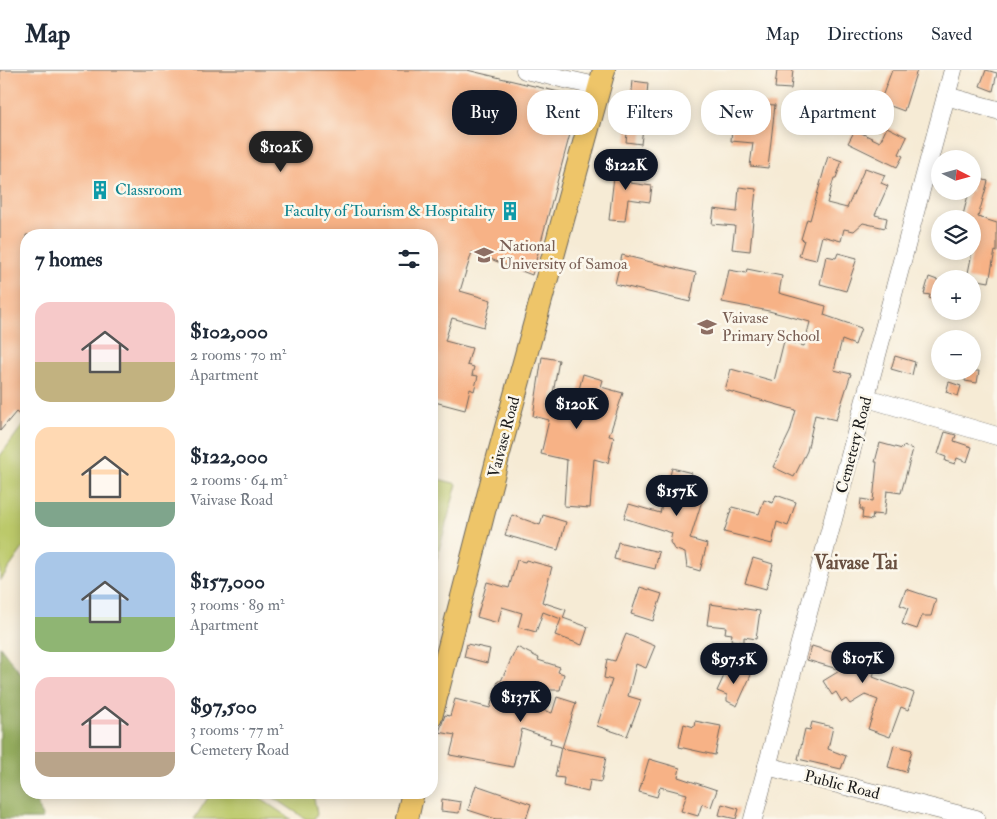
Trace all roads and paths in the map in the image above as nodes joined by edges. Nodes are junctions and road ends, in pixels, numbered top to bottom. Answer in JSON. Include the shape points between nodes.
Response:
{"nodes":[{"id":1,"x":525,"y":70,"type":"edge"},
{"id":2,"x":953,"y":70,"type":"edge"},
{"id":3,"x":602,"y":79,"type":"edge"},
{"id":4,"x":946,"y":96,"type":"junction"},
{"id":5,"x":997,"y":110,"type":"edge"},
{"id":6,"x":867,"y":398,"type":"junction"},
{"id":7,"x":997,"y":436,"type":"edge"},
{"id":8,"x":438,"y":690,"type":"edge"},
{"id":9,"x":767,"y":766,"type":"junction"},
{"id":10,"x":411,"y":799,"type":"edge"},
{"id":11,"x":407,"y":819,"type":"edge"},
{"id":12,"x":753,"y":819,"type":"edge"},
{"id":13,"x":976,"y":819,"type":"edge"}],
"edges":[{"from":1,"to":3,"type":"street"},
{"from":2,"to":4,"type":"street","name":"Cemetery Road"},
{"from":3,"to":8,"type":"main road","name":"Vaivase Road"},
{"from":4,"to":5,"type":"street"},
{"from":4,"to":6,"type":"street","name":"Cemetery Road"},
{"from":6,"to":7,"type":"street"},
{"from":6,"to":9,"type":"street","name":"Cemetery Road"},
{"from":9,"to":12,"type":"street","name":"Cemetery Road"},
{"from":9,"to":13,"type":"street","name":"Public Road"},
{"from":10,"to":11,"type":"main road"}]}
